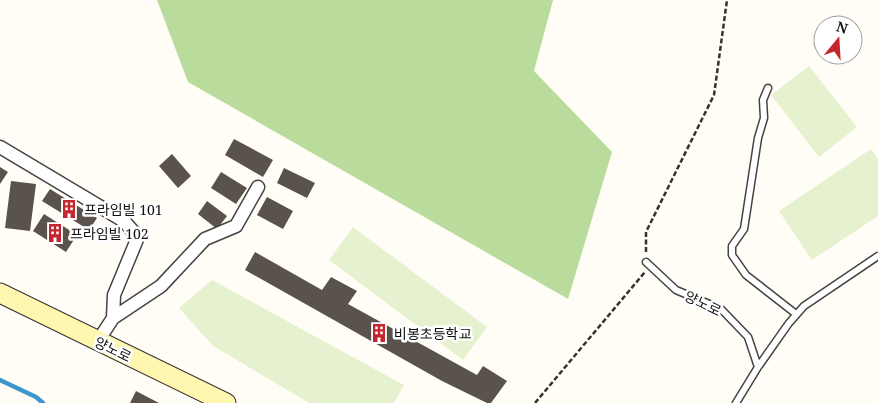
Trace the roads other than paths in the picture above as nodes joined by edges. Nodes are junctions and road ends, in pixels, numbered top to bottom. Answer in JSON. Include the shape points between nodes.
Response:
{"nodes":[{"id":1,"x":768,"y":88,"type":"dead end"},
{"id":2,"x":0,"y":147,"type":"edge"},
{"id":3,"x":258,"y":187,"type":"dead end"},
{"id":4,"x":878,"y":256,"type":"edge"},
{"id":5,"x":646,"y":262,"type":"road end"},
{"id":6,"x":0,"y":293,"type":"edge"},
{"id":7,"x":796,"y":314,"type":"junction"},
{"id":8,"x":113,"y":318,"type":"junction"},
{"id":9,"x":98,"y":342,"type":"junction"},
{"id":10,"x":758,"y":367,"type":"junction"},
{"id":11,"x":226,"y":403,"type":"edge"},
{"id":12,"x":736,"y":403,"type":"edge"}],
"edges":[{"from":1,"to":7,"type":"lane","via":[[763,100],[764,118],[744,230],[732,246],[732,255],[746,275]]},
{"from":2,"to":8,"type":"street","via":[[124,222],[138,236],[114,295]]},
{"from":3,"to":8,"type":"street","via":[[236,226],[205,239],[161,286]]},
{"from":4,"to":7,"type":"lane"},
{"from":5,"to":10,"type":"lane","name":"양노로","via":[[676,290],[721,309],[748,338]]},
{"from":6,"to":9,"type":"street","name":"양노로"},
{"from":7,"to":10,"type":"lane"},
{"from":8,"to":9,"type":"street"},
{"from":9,"to":11,"type":"street","name":"양노로"},
{"from":10,"to":12,"type":"lane"}]}
